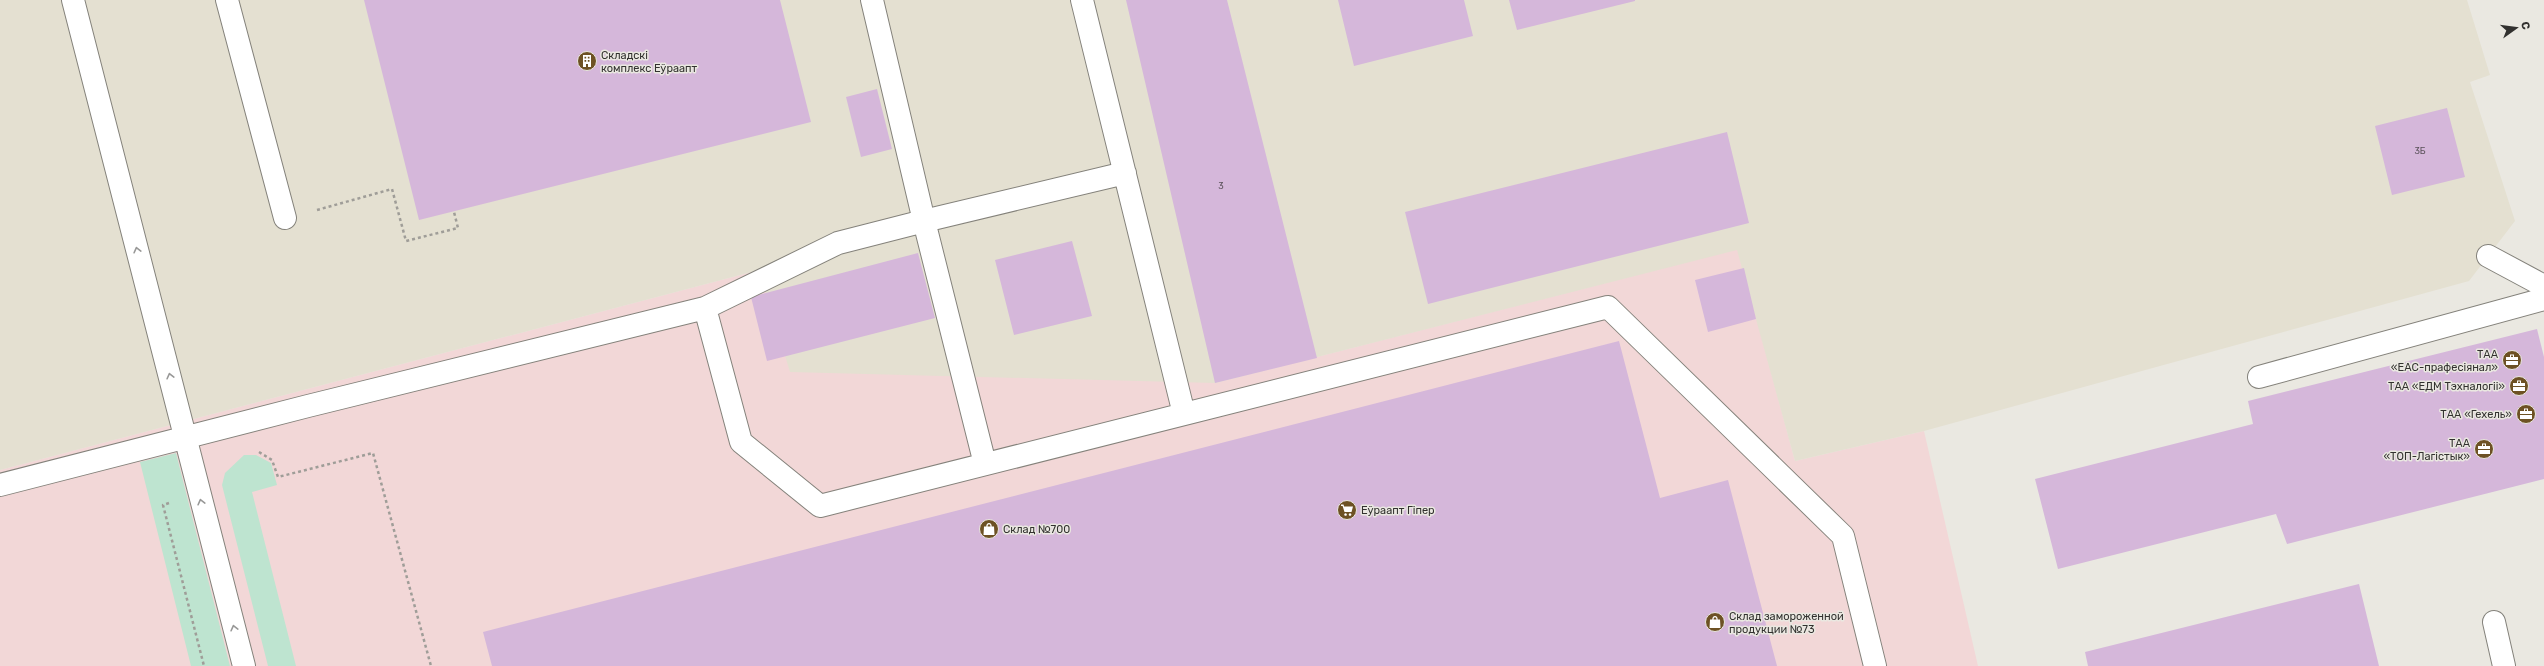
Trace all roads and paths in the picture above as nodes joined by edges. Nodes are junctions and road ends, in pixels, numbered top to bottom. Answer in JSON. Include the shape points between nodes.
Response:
{"nodes":[{"id":1,"x":73,"y":0,"type":"edge"},
{"id":2,"x":227,"y":0,"type":"edge"},
{"id":3,"x":872,"y":0,"type":"edge"},
{"id":4,"x":1082,"y":0,"type":"edge"},
{"id":5,"x":1125,"y":173,"type":"junction"},
{"id":6,"x":454,"y":212,"type":"dead end"},
{"id":7,"x":285,"y":218,"type":"joint"},
{"id":8,"x":924,"y":221,"type":"junction"},
{"id":9,"x":2488,"y":256,"type":"dead end"},
{"id":10,"x":2544,"y":286,"type":"edge"},
{"id":11,"x":2544,"y":300,"type":"edge"},
{"id":12,"x":705,"y":308,"type":"junction"},
{"id":13,"x":2259,"y":377,"type":"dead end"},
{"id":14,"x":1184,"y":414,"type":"junction"},
{"id":15,"x":185,"y":438,"type":"junction"},
{"id":16,"x":255,"y":450,"type":"dead end"},
{"id":17,"x":986,"y":464,"type":"junction"},
{"id":18,"x":0,"y":485,"type":"edge"},
{"id":19,"x":2494,"y":622,"type":"dead end"},
{"id":20,"x":244,"y":666,"type":"edge"},
{"id":21,"x":431,"y":666,"type":"edge"},
{"id":22,"x":1875,"y":666,"type":"edge"},
{"id":23,"x":2504,"y":666,"type":"edge"}],
"edges":[{"from":15,"to":1,"type":"lane","one_way":true},
{"from":2,"to":7,"type":"lane"},
{"from":3,"to":8,"type":"lane"},
{"from":4,"to":5,"type":"lane"},
{"from":5,"to":8,"type":"lane"},
{"from":5,"to":14,"type":"lane"},
{"from":6,"to":7,"type":"path","via":[[458,228],[406,241],[392,189]]},
{"from":8,"to":12,"type":"lane","via":[[838,243]]},
{"from":8,"to":17,"type":"lane"},
{"from":9,"to":10,"type":"lane"},
{"from":11,"to":13,"type":"lane"},
{"from":12,"to":15,"type":"lane"},
{"from":12,"to":17,"type":"lane","via":[[741,442],[820,506]]},
{"from":14,"to":17,"type":"lane"},
{"from":14,"to":22,"type":"lane","via":[[1608,306],[1843,536]]},
{"from":15,"to":18,"type":"lane"},
{"from":20,"to":15,"type":"lane","one_way":true},
{"from":16,"to":21,"type":"path","via":[[272,460],[278,477],[374,453]]},
{"from":19,"to":23,"type":"lane"}]}
